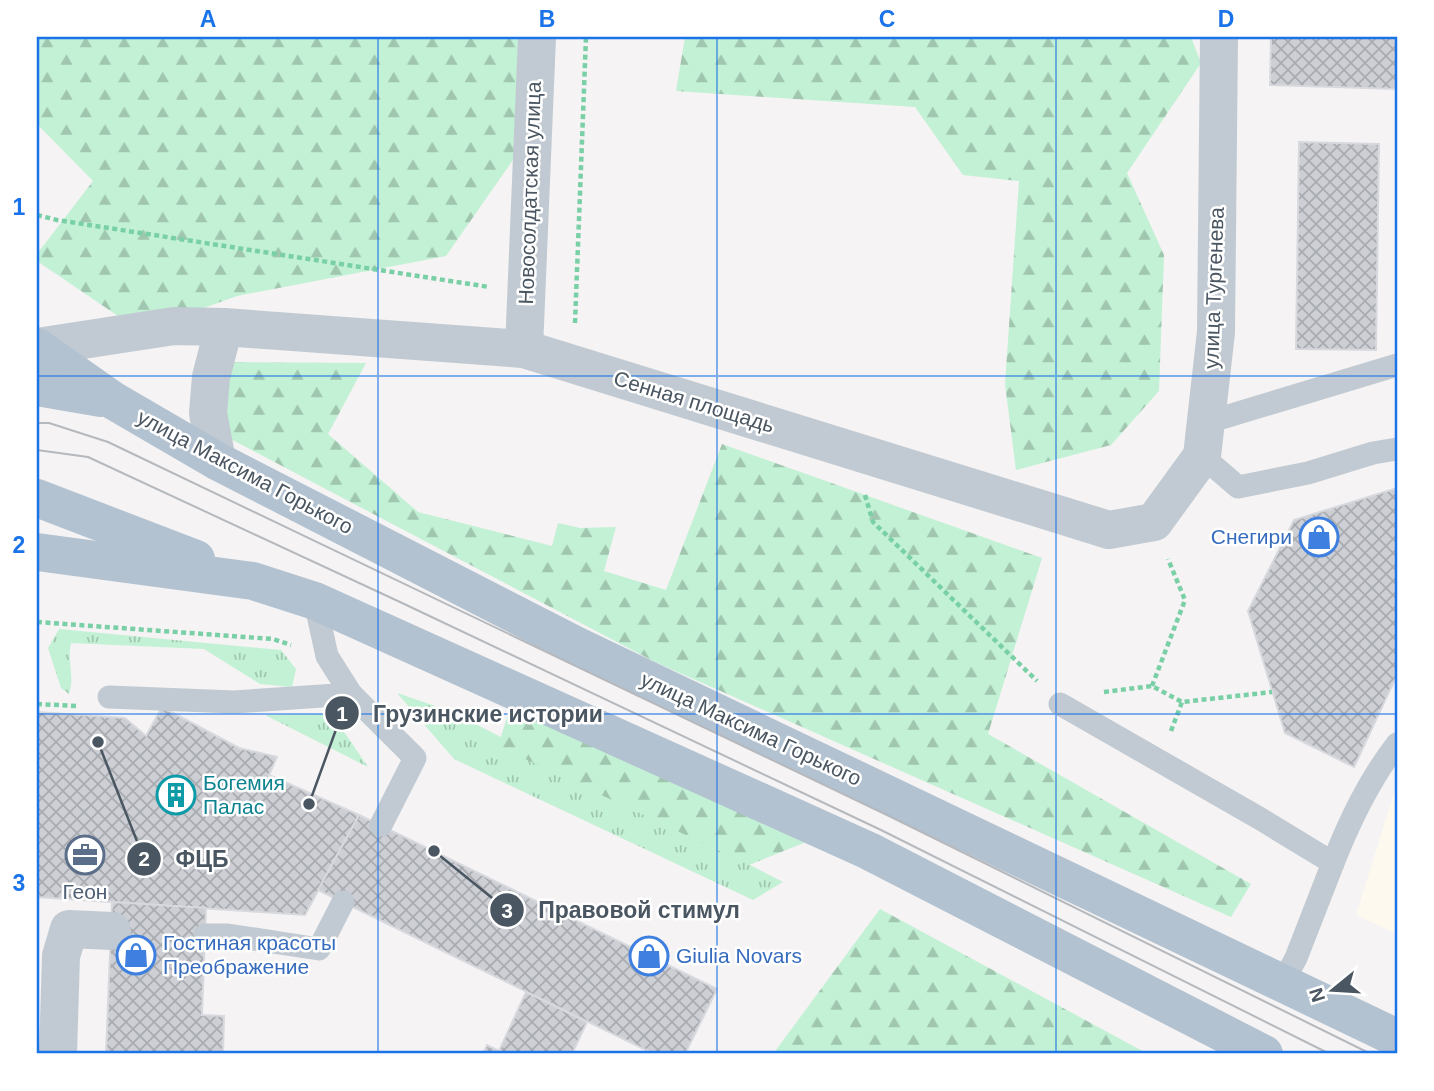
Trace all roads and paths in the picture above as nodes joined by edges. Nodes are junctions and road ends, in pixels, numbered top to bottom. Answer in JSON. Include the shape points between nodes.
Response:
{"nodes":[{"id":1,"x":537,"y":37,"type":"edge"},
{"id":2,"x":586,"y":37,"type":"edge"},
{"id":3,"x":1219,"y":37,"type":"edge"},
{"id":4,"x":37,"y":215,"type":"edge"},
{"id":5,"x":526,"y":293,"type":"junction"},
{"id":6,"x":576,"y":302,"type":"junction"},
{"id":7,"x":224,"y":327,"type":"junction"},
{"id":8,"x":37,"y":347,"type":"edge"},
{"id":9,"x":524,"y":349,"type":"junction"},
{"id":10,"x":573,"y":365,"type":"junction"},
{"id":11,"x":1397,"y":365,"type":"edge"},
{"id":12,"x":37,"y":387,"type":"edge"},
{"id":13,"x":114,"y":401,"type":"junction"},
{"id":14,"x":1204,"y":440,"type":"junction"},
{"id":15,"x":1397,"y":449,"type":"edge"},
{"id":16,"x":852,"y":451,"type":"junction"},
{"id":17,"x":217,"y":461,"type":"junction"},
{"id":18,"x":37,"y":498,"type":"edge"},
{"id":19,"x":1154,"y":522,"type":"joint"},
{"id":20,"x":37,"y":552,"type":"edge"},
{"id":21,"x":253,"y":581,"type":"junction"},
{"id":22,"x":1185,"y":600,"type":"dead end"},
{"id":23,"x":315,"y":601,"type":"junction"},
{"id":24,"x":37,"y":622,"type":"edge"},
{"id":25,"x":327,"y":656,"type":"junction"},
{"id":26,"x":1152,"y":686,"type":"junction"},
{"id":27,"x":1272,"y":692,"type":"dead end"},
{"id":28,"x":351,"y":694,"type":"junction"},
{"id":29,"x":109,"y":696,"type":"dead end"},
{"id":30,"x":37,"y":704,"type":"edge"},
{"id":31,"x":1060,"y":704,"type":"joint"},
{"id":32,"x":57,"y":705,"type":"dead end"},
{"id":33,"x":1081,"y":716,"type":"junction"},
{"id":34,"x":1397,"y":744,"type":"edge"},
{"id":35,"x":381,"y":825,"type":"dead end"},
{"id":36,"x":1333,"y":863,"type":"junction"},
{"id":37,"x":343,"y":902,"type":"dead end"},
{"id":38,"x":112,"y":931,"type":"dead end"},
{"id":39,"x":205,"y":935,"type":"dead end"},
{"id":40,"x":49,"y":956,"type":"edge"},
{"id":41,"x":1283,"y":982,"type":"junction"},
{"id":42,"x":1397,"y":1038,"type":"edge"},
{"id":43,"x":58,"y":1054,"type":"edge"},
{"id":44,"x":1264,"y":1054,"type":"edge"}],
"edges":[{"from":1,"to":5,"type":"street","name":"Новосолдатская улица"},
{"from":2,"to":6,"type":"path"},
{"from":3,"to":14,"type":"street","name":"улица Тургенева","via":[[1216,332]]},
{"from":4,"to":5,"type":"path"},
{"from":5,"to":6,"type":"path"},
{"from":5,"to":9,"type":"street","name":"Новосолдатская улица"},
{"from":6,"to":10,"type":"path"},
{"from":7,"to":8,"type":"street","name":"Сенная площадь","via":[[174,326]]},
{"from":7,"to":9,"type":"street","name":"Сенная площадь"},
{"from":7,"to":17,"type":"street","via":[[211,377],[208,413]]},
{"from":8,"to":13,"type":"main road","name":"улица Максима Горького"},
{"from":9,"to":10,"type":"street","name":"Сенная площадь"},
{"from":10,"to":16,"type":"street","name":"Сенная площадь"},
{"from":11,"to":14,"type":"lane"},
{"from":12,"to":13,"type":"main road","name":"улица Максима Горького"},
{"from":13,"to":17,"type":"main road","name":"улица Максима Горького"},
{"from":14,"to":15,"type":"lane","via":[[1238,487]]},
{"from":14,"to":19,"type":"street","name":"улица Тургенева"},
{"from":16,"to":19,"type":"street","name":"Сенная площадь","via":[[1109,530]]},
{"from":16,"to":31,"type":"path","via":[[873,522]]},
{"from":17,"to":41,"type":"main road","name":"улица Максима Горького","via":[[577,646]]},
{"from":18,"to":21,"type":"main road"},
{"from":20,"to":21,"type":"main road"},
{"from":21,"to":23,"type":"main road"},
{"from":22,"to":26,"type":"path"},
{"from":23,"to":25,"type":"lane"},
{"from":23,"to":44,"type":"main road","via":[[869,851]]},
{"from":24,"to":25,"type":"path","via":[[273,639]]},
{"from":25,"to":28,"type":"lane"},
{"from":26,"to":27,"type":"path","via":[[1182,702]]},
{"from":26,"to":33,"type":"path","via":[[1094,694]]},
{"from":28,"to":29,"type":"lane","via":[[234,702]]},
{"from":28,"to":35,"type":"lane","via":[[415,758]]},
{"from":30,"to":32,"type":"path"},
{"from":31,"to":33,"type":"lane"},
{"from":33,"to":36,"type":"lane"},
{"from":34,"to":36,"type":"lane","via":[[1377,771]]},
{"from":36,"to":41,"type":"lane"},
{"from":37,"to":39,"type":"lane","via":[[319,949]]},
{"from":38,"to":40,"type":"street","via":[[69,929]]},
{"from":40,"to":43,"type":"street"},
{"from":41,"to":42,"type":"main road","name":"улица Максима Горького"}]}
